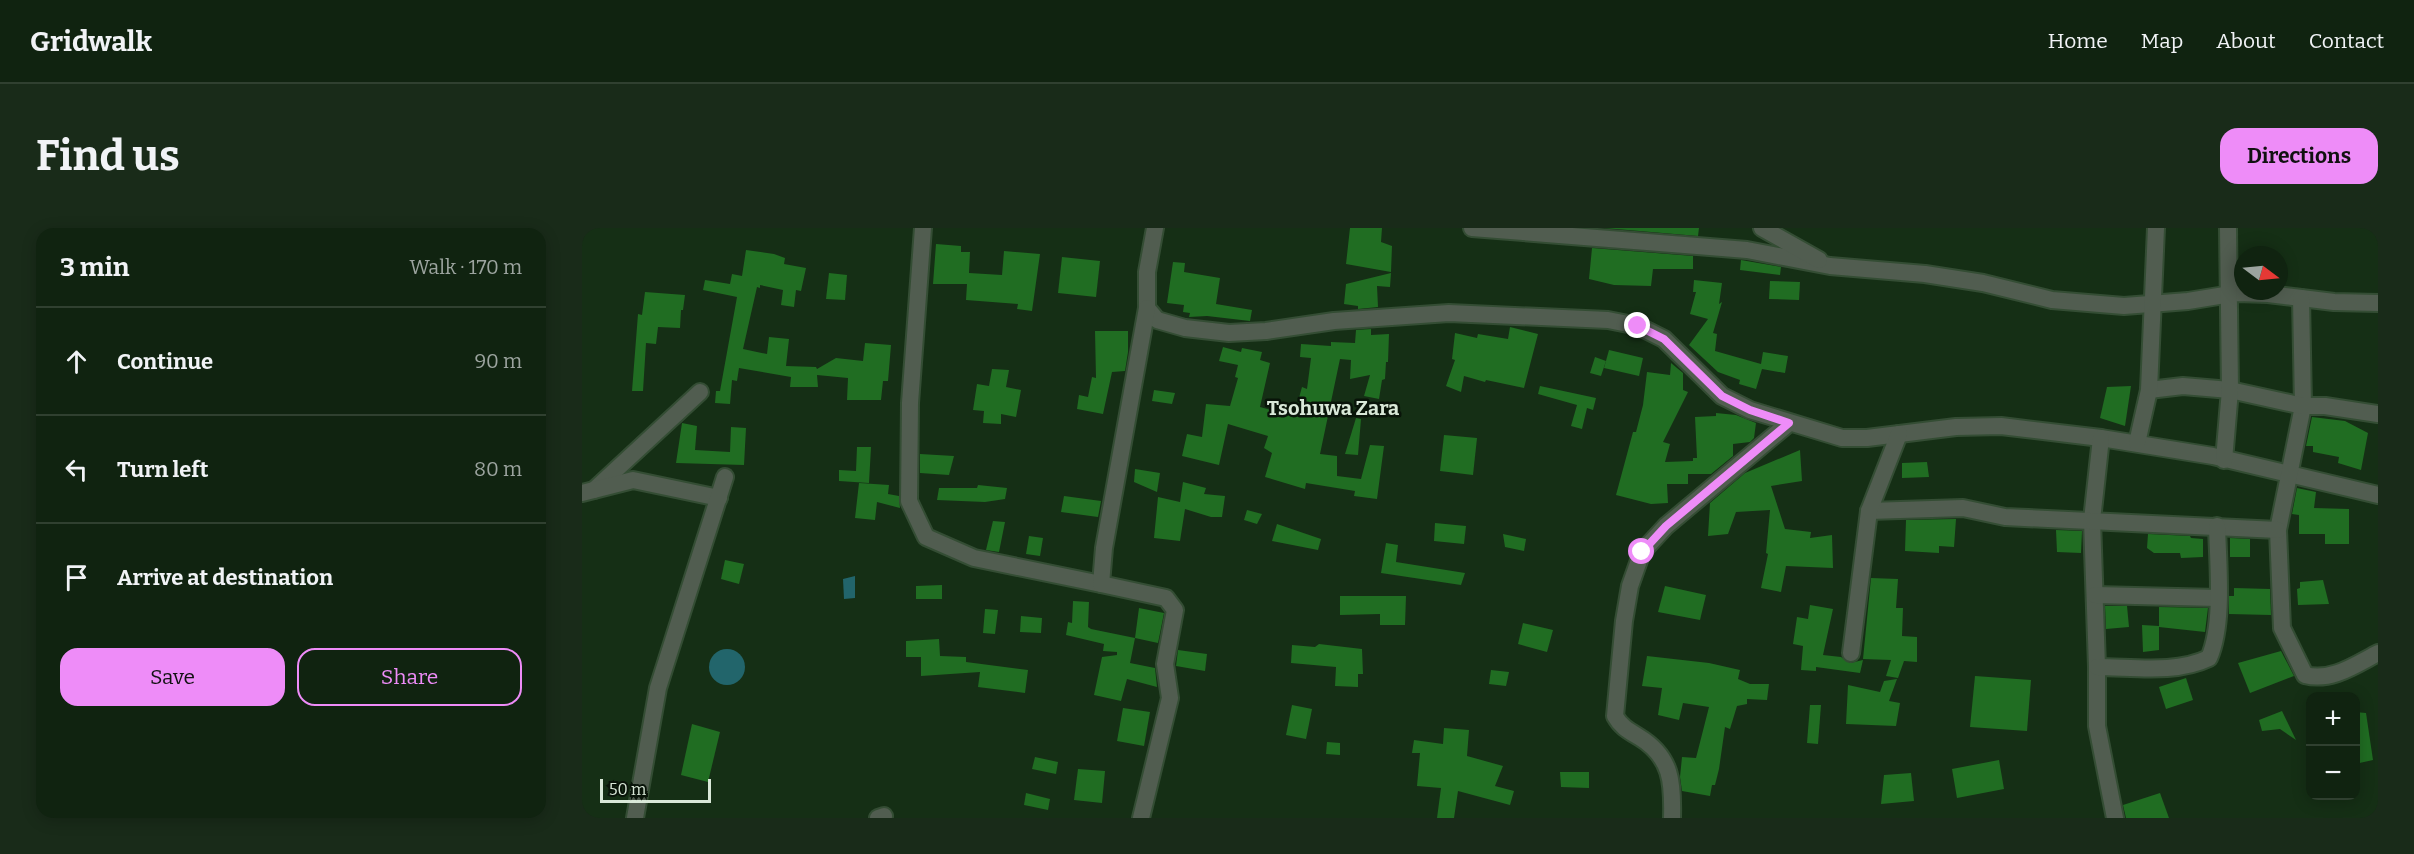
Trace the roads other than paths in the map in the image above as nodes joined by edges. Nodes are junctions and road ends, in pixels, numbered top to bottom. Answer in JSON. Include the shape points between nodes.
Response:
{"nodes":[{"id":1,"x":923,"y":228,"type":"edge"},
{"id":2,"x":1155,"y":228,"type":"edge"},
{"id":3,"x":1472,"y":228,"type":"edge"},
{"id":4,"x":1762,"y":228,"type":"edge"},
{"id":5,"x":2156,"y":228,"type":"edge"},
{"id":6,"x":2228,"y":228,"type":"edge"},
{"id":7,"x":1503,"y":229,"type":"edge"},
{"id":8,"x":1830,"y":266,"type":"junction"},
{"id":9,"x":2229,"y":295,"type":"junction"},
{"id":10,"x":2301,"y":298,"type":"junction"},
{"id":11,"x":2153,"y":303,"type":"junction"},
{"id":12,"x":2378,"y":303,"type":"edge"},
{"id":13,"x":1147,"y":308,"type":"junction"},
{"id":14,"x":2149,"y":390,"type":"junction"},
{"id":15,"x":2230,"y":390,"type":"junction"},
{"id":16,"x":700,"y":392,"type":"dead end"},
{"id":17,"x":2303,"y":406,"type":"junction"},
{"id":18,"x":2378,"y":414,"type":"edge"},
{"id":19,"x":1789,"y":423,"type":"junction"},
{"id":20,"x":1899,"y":434,"type":"junction"},
{"id":21,"x":2101,"y":438,"type":"junction"},
{"id":22,"x":2137,"y":443,"type":"junction"},
{"id":23,"x":2224,"y":460,"type":"junction"},
{"id":24,"x":2291,"y":473,"type":"junction"},
{"id":25,"x":725,"y":477,"type":"dead end"},
{"id":26,"x":588,"y":491,"type":"edge"},
{"id":27,"x":2378,"y":495,"type":"edge"},
{"id":28,"x":718,"y":498,"type":"junction"},
{"id":29,"x":1869,"y":511,"type":"junction"},
{"id":30,"x":2092,"y":520,"type":"junction"},
{"id":31,"x":2217,"y":526,"type":"junction"},
{"id":32,"x":2278,"y":530,"type":"junction"},
{"id":33,"x":1101,"y":584,"type":"junction"},
{"id":34,"x":2095,"y":595,"type":"junction"},
{"id":35,"x":2218,"y":598,"type":"junction"},
{"id":36,"x":1851,"y":653,"type":"dead end"},
{"id":37,"x":2378,"y":654,"type":"edge"},
{"id":38,"x":2097,"y":667,"type":"junction"},
{"id":39,"x":635,"y":818,"type":"edge"},
{"id":40,"x":1141,"y":818,"type":"edge"},
{"id":41,"x":1672,"y":818,"type":"edge"},
{"id":42,"x":2115,"y":818,"type":"edge"}],
"edges":[{"from":1,"to":33,"type":"street","via":[[910,403],[909,501],[926,537],[974,558]]},
{"from":2,"to":13,"type":"street"},
{"from":3,"to":7,"type":"street"},
{"from":4,"to":8,"type":"street"},
{"from":5,"to":11,"type":"street"},
{"from":6,"to":9,"type":"street"},
{"from":7,"to":8,"type":"street","via":[[1747,250]]},
{"from":8,"to":11,"type":"street","via":[[1925,274],[2052,300],[2124,306]]},
{"from":9,"to":10,"type":"street"},
{"from":9,"to":11,"type":"street"},
{"from":9,"to":15,"type":"street"},
{"from":10,"to":12,"type":"street"},
{"from":10,"to":17,"type":"street"},
{"from":11,"to":14,"type":"street"},
{"from":13,"to":19,"type":"street","via":[[1158,320],[1185,328],[1229,333],[1449,313],[1608,320],[1638,326],[1664,339],[1722,396]]},
{"from":13,"to":33,"type":"street"},
{"from":14,"to":15,"type":"street","via":[[2182,386]]},
{"from":14,"to":22,"type":"street"},
{"from":15,"to":17,"type":"street"},
{"from":15,"to":23,"type":"street"},
{"from":16,"to":26,"type":"street"},
{"from":17,"to":18,"type":"street"},
{"from":17,"to":24,"type":"street"},
{"from":19,"to":20,"type":"street","via":[[1842,438]]},
{"from":19,"to":41,"type":"street","via":[[1666,526],[1642,552],[1630,586],[1615,717],[1623,727],[1656,747],[1663,757],[1673,802]]},
{"from":20,"to":21,"type":"street","via":[[2001,426]]},
{"from":20,"to":29,"type":"street"},
{"from":21,"to":22,"type":"street"},
{"from":21,"to":30,"type":"street"},
{"from":22,"to":23,"type":"street"},
{"from":23,"to":24,"type":"street"},
{"from":24,"to":27,"type":"street"},
{"from":24,"to":32,"type":"street"},
{"from":25,"to":28,"type":"street"},
{"from":26,"to":28,"type":"street","via":[[633,480]]},
{"from":28,"to":39,"type":"street","via":[[658,688]]},
{"from":29,"to":30,"type":"street","via":[[1963,508],[2005,517]]},
{"from":29,"to":36,"type":"street"},
{"from":30,"to":31,"type":"street"},
{"from":30,"to":34,"type":"street"},
{"from":31,"to":32,"type":"street"},
{"from":31,"to":35,"type":"street"},
{"from":32,"to":37,"type":"street","via":[[2282,628],[2305,675],[2328,677]]},
{"from":33,"to":40,"type":"street","via":[[1166,598],[1175,610],[1165,664],[1170,698]]},
{"from":34,"to":35,"type":"street"},
{"from":34,"to":38,"type":"street"},
{"from":35,"to":38,"type":"street","via":[[2216,642],[2209,658],[2195,665],[2172,667]]},
{"from":38,"to":42,"type":"street","via":[[2097,726]]}]}
